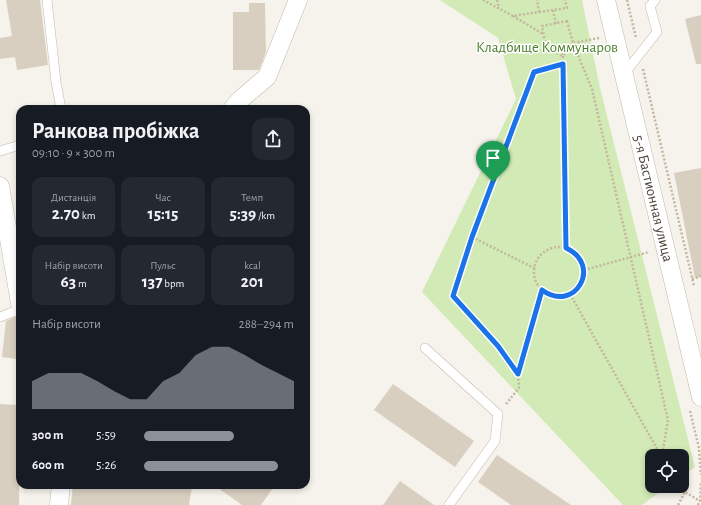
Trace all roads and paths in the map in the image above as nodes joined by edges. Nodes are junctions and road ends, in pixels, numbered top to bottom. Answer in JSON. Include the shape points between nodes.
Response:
{"nodes":[{"id":1,"x":47,"y":0,"type":"edge"},
{"id":2,"x":298,"y":0,"type":"edge"},
{"id":3,"x":483,"y":0,"type":"edge"},
{"id":4,"x":497,"y":0,"type":"edge"},
{"id":5,"x":537,"y":0,"type":"edge"},
{"id":6,"x":565,"y":0,"type":"edge"},
{"id":7,"x":606,"y":0,"type":"edge"},
{"id":8,"x":627,"y":0,"type":"edge"},
{"id":9,"x":643,"y":0,"type":"edge"},
{"id":10,"x":653,"y":3,"type":"edge"},
{"id":11,"x":499,"y":8,"type":"junction"},
{"id":12,"x":553,"y":10,"type":"junction"},
{"id":13,"x":539,"y":12,"type":"junction"},
{"id":14,"x":514,"y":16,"type":"junction"},
{"id":15,"x":556,"y":24,"type":"junction"},
{"id":16,"x":543,"y":34,"type":"junction"},
{"id":17,"x":604,"y":38,"type":"dead end"},
{"id":18,"x":573,"y":43,"type":"junction"},
{"id":19,"x":640,"y":54,"type":"junction"},
{"id":20,"x":563,"y":56,"type":"junction"},
{"id":21,"x":563,"y":64,"type":"junction"},
{"id":22,"x":624,"y":74,"type":"junction"},
{"id":23,"x":60,"y":105,"type":"edge"},
{"id":24,"x":236,"y":105,"type":"edge"},
{"id":25,"x":16,"y":146,"type":"edge"},
{"id":26,"x":0,"y":151,"type":"edge"},
{"id":27,"x":0,"y":186,"type":"edge"},
{"id":28,"x":472,"y":237,"type":"junction"},
{"id":29,"x":566,"y":248,"type":"junction"},
{"id":30,"x":653,"y":251,"type":"dead end"},
{"id":31,"x":631,"y":256,"type":"junction"},
{"id":32,"x":534,"y":268,"type":"junction"},
{"id":33,"x":584,"y":270,"type":"junction"},
{"id":34,"x":701,"y":276,"type":"edge"},
{"id":35,"x":692,"y":278,"type":"junction"},
{"id":36,"x":16,"y":280,"type":"edge"},
{"id":37,"x":542,"y":290,"type":"junction"},
{"id":38,"x":570,"y":294,"type":"junction"},
{"id":39,"x":696,"y":294,"type":"dead end"},
{"id":40,"x":16,"y":311,"type":"edge"},
{"id":41,"x":0,"y":317,"type":"edge"},
{"id":42,"x":425,"y":348,"type":"dead end"},
{"id":43,"x":518,"y":374,"type":"junction"},
{"id":44,"x":701,"y":397,"type":"edge"},
{"id":45,"x":498,"y":414,"type":"junction"},
{"id":46,"x":657,"y":449,"type":"edge"},
{"id":47,"x":662,"y":449,"type":"edge"},
{"id":48,"x":701,"y":483,"type":"edge"},
{"id":49,"x":60,"y":489,"type":"edge"},
{"id":50,"x":684,"y":493,"type":"edge"},
{"id":51,"x":687,"y":493,"type":"edge"},
{"id":52,"x":700,"y":501,"type":"edge"},
{"id":53,"x":59,"y":505,"type":"edge"},
{"id":54,"x":449,"y":505,"type":"edge"},
{"id":55,"x":678,"y":505,"type":"edge"},
{"id":56,"x":698,"y":505,"type":"edge"}],
"edges":[{"from":1,"to":23,"type":"lane"},
{"from":2,"to":24,"type":"street","via":[[267,77]]},
{"from":3,"to":11,"type":"path"},
{"from":4,"to":11,"type":"path"},
{"from":5,"to":13,"type":"path"},
{"from":6,"to":12,"type":"path","via":[[567,8]]},
{"from":7,"to":22,"type":"street","name":"5-я Бастионная улица"},
{"from":8,"to":19,"type":"path"},
{"from":9,"to":10,"type":"lane"},
{"from":10,"to":19,"type":"lane","via":[[657,32]]},
{"from":11,"to":14,"type":"path"},
{"from":12,"to":13,"type":"path"},
{"from":12,"to":15,"type":"path"},
{"from":13,"to":14,"type":"path"},
{"from":14,"to":16,"type":"path"},
{"from":15,"to":16,"type":"path","via":[[542,26]]},
{"from":15,"to":18,"type":"path","via":[[567,21]]},
{"from":16,"to":20,"type":"path","via":[[546,48]]},
{"from":17,"to":18,"type":"path"},
{"from":18,"to":20,"type":"path"},
{"from":18,"to":31,"type":"path","via":[[592,89]]},
{"from":19,"to":22,"type":"lane"},
{"from":19,"to":35,"type":"path"},
{"from":20,"to":21,"type":"path"},
{"from":21,"to":28,"type":"path","via":[[534,72]]},
{"from":21,"to":29,"type":"path"},
{"from":22,"to":44,"type":"street","name":"5-я Бастионная улица"},
{"from":25,"to":26,"type":"lane"},
{"from":27,"to":36,"type":"street"},
{"from":28,"to":32,"type":"path"},
{"from":28,"to":43,"type":"path","via":[[453,296],[498,346]]},
{"from":29,"to":32,"type":"path","via":[[557,246],[541,253]]},
{"from":29,"to":33,"type":"path","via":[[578,256]]},
{"from":30,"to":31,"type":"path"},
{"from":31,"to":33,"type":"path"},
{"from":31,"to":47,"type":"path","via":[[668,420]]},
{"from":32,"to":37,"type":"path","via":[[534,276]]},
{"from":33,"to":38,"type":"path","via":[[581,284]]},
{"from":34,"to":35,"type":"path"},
{"from":35,"to":39,"type":"path"},
{"from":37,"to":38,"type":"path","via":[[555,297]]},
{"from":37,"to":43,"type":"path"},
{"from":38,"to":46,"type":"path"},
{"from":40,"to":41,"type":"lane"},
{"from":42,"to":45,"type":"lane"},
{"from":43,"to":45,"type":"path","via":[[519,388]]},
{"from":45,"to":54,"type":"lane","via":[[495,441]]},
{"from":48,"to":52,"type":"path"},
{"from":49,"to":53,"type":"street"},
{"from":50,"to":55,"type":"path"},
{"from":51,"to":52,"type":"path"},
{"from":52,"to":56,"type":"path"}]}
